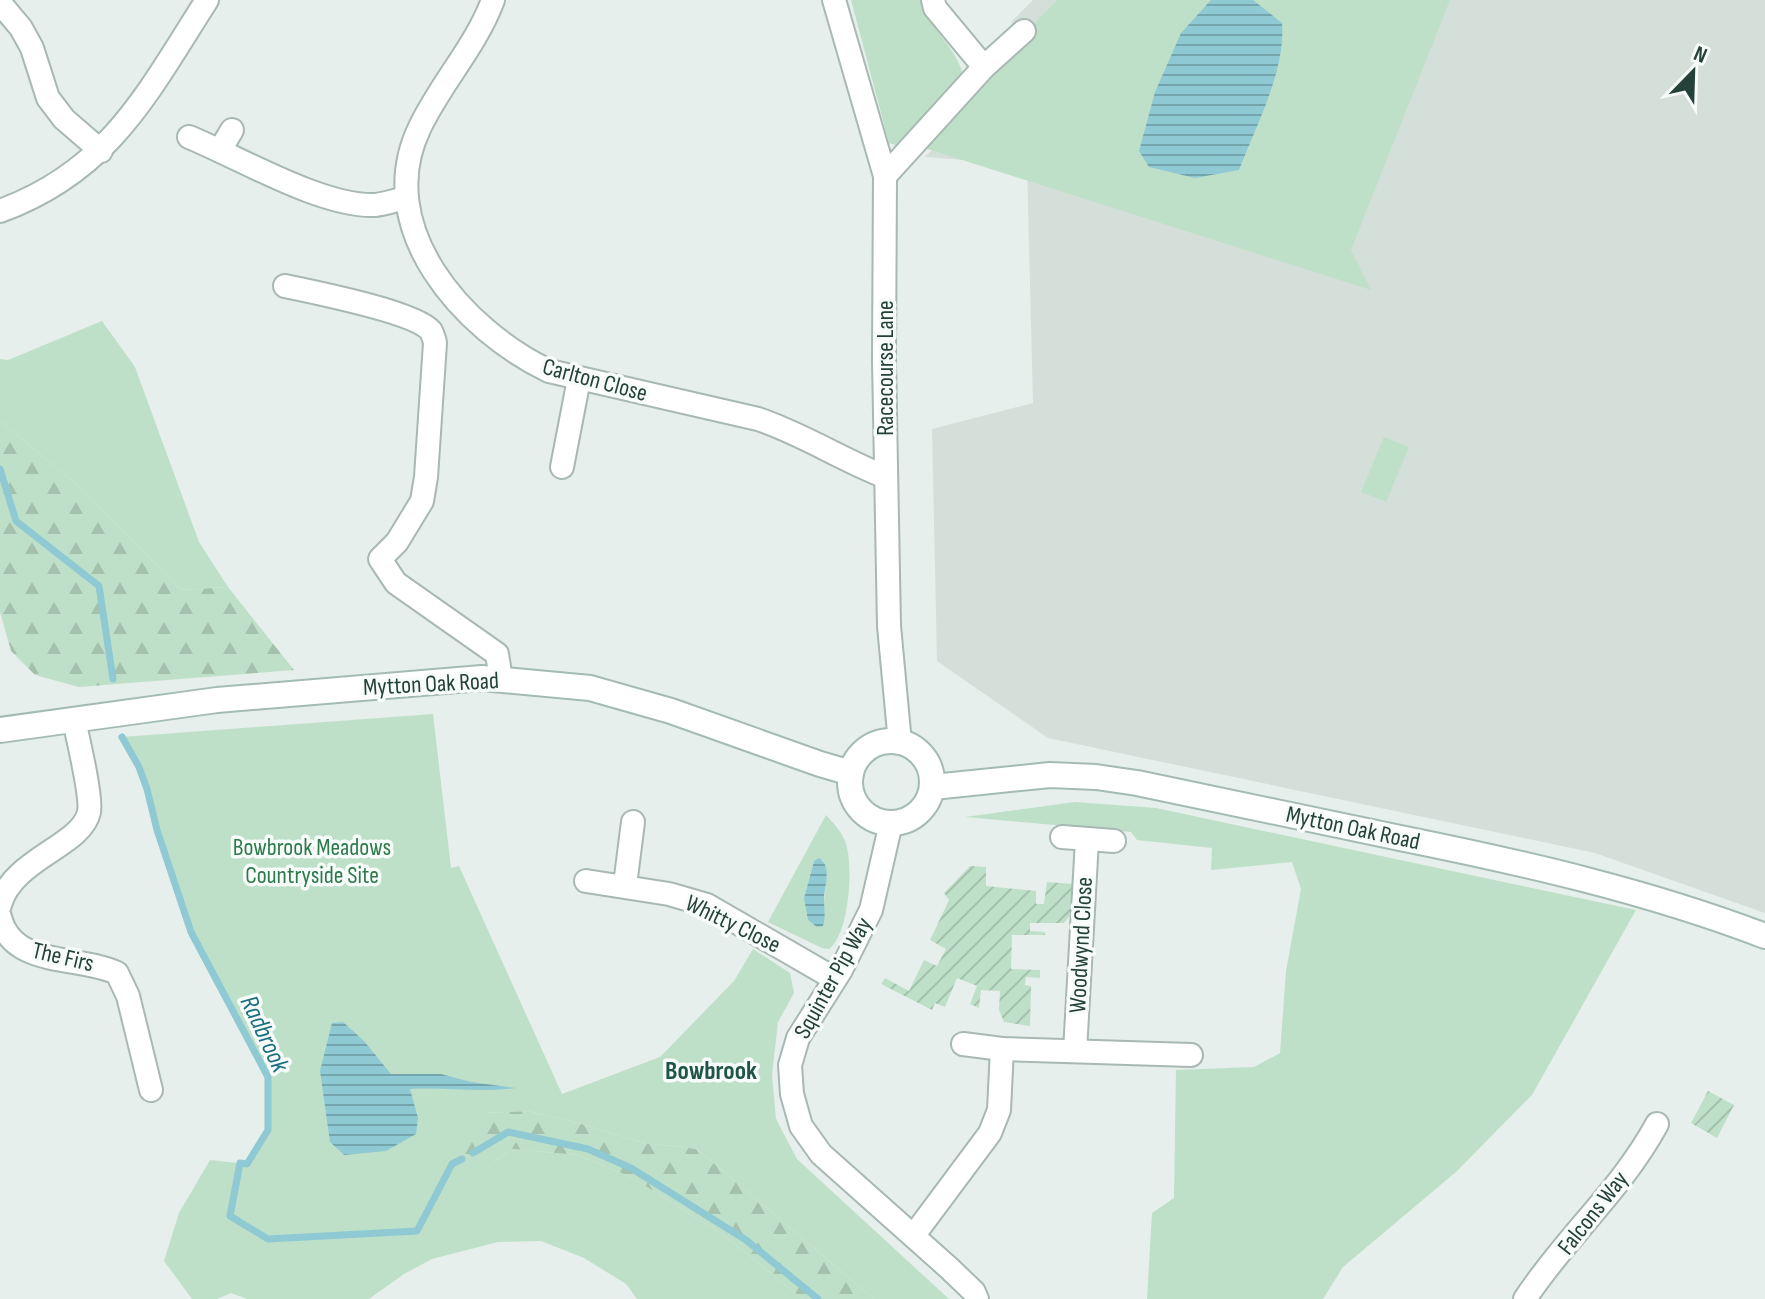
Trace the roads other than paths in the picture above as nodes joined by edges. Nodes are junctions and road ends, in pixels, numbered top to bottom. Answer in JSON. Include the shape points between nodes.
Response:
{"nodes":[{"id":1,"x":207,"y":0,"type":"edge"},
{"id":2,"x":493,"y":0,"type":"edge"},
{"id":3,"x":834,"y":0,"type":"edge"},
{"id":4,"x":933,"y":0,"type":"edge"},
{"id":5,"x":0,"y":3,"type":"edge"},
{"id":6,"x":1024,"y":31,"type":"dead end"},
{"id":7,"x":984,"y":67,"type":"junction"},
{"id":8,"x":232,"y":130,"type":"dead end"},
{"id":9,"x":189,"y":137,"type":"dead end"},
{"id":10,"x":220,"y":150,"type":"junction"},
{"id":11,"x":101,"y":151,"type":"junction"},
{"id":12,"x":885,"y":176,"type":"junction"},
{"id":13,"x":406,"y":198,"type":"junction"},
{"id":14,"x":0,"y":211,"type":"edge"},
{"id":15,"x":285,"y":286,"type":"dead end"},
{"id":16,"x":579,"y":379,"type":"junction"},
{"id":17,"x":562,"y":467,"type":"dead end"},
{"id":18,"x":886,"y":477,"type":"junction"},
{"id":19,"x":501,"y":679,"type":"junction"},
{"id":20,"x":74,"y":720,"type":"junction"},
{"id":21,"x":0,"y":730,"type":"edge"},
{"id":22,"x":900,"y":743,"type":"junction"},
{"id":23,"x":851,"y":773,"type":"junction"},
{"id":24,"x":933,"y":787,"type":"junction"},
{"id":25,"x":633,"y":822,"type":"dead end"},
{"id":26,"x":891,"y":823,"type":"junction"},
{"id":27,"x":1062,"y":837,"type":"dead end"},
{"id":28,"x":1087,"y":840,"type":"junction"},
{"id":29,"x":1114,"y":841,"type":"dead end"},
{"id":30,"x":586,"y":881,"type":"dead end"},
{"id":31,"x":625,"y":885,"type":"junction"},
{"id":32,"x":0,"y":905,"type":"edge"},
{"id":33,"x":0,"y":917,"type":"edge"},
{"id":34,"x":1765,"y":936,"type":"edge"},
{"id":35,"x":835,"y":979,"type":"junction"},
{"id":36,"x":963,"y":1044,"type":"dead end"},
{"id":37,"x":1002,"y":1049,"type":"junction"},
{"id":38,"x":1075,"y":1051,"type":"junction"},
{"id":39,"x":1191,"y":1055,"type":"dead end"},
{"id":40,"x":151,"y":1090,"type":"dead end"},
{"id":41,"x":1657,"y":1124,"type":"dead end"},
{"id":42,"x":914,"y":1235,"type":"junction"},
{"id":43,"x":977,"y":1299,"type":"edge"},
{"id":44,"x":1525,"y":1299,"type":"edge"}],
"edges":[{"from":1,"to":11,"type":"street","via":[[131,117]]},
{"from":2,"to":13,"type":"street","name":"Carlton Close","via":[[419,128],[406,175]]},
{"from":3,"to":12,"type":"street","name":"Racecourse Lane"},
{"from":4,"to":7,"type":"street"},
{"from":5,"to":11,"type":"street","via":[[32,48],[48,98]]},
{"from":6,"to":7,"type":"street"},
{"from":7,"to":12,"type":"street"},
{"from":8,"to":10,"type":"street"},
{"from":9,"to":10,"type":"street"},
{"from":10,"to":13,"type":"street","via":[[351,203],[376,205]]},
{"from":11,"to":14,"type":"street","via":[[71,174]]},
{"from":12,"to":18,"type":"street","name":"Racecourse Lane"},
{"from":13,"to":16,"type":"street","name":"Carlton Close","via":[[425,256],[474,321],[532,363]]},
{"from":15,"to":19,"type":"street","via":[[392,312],[432,332],[422,501],[380,559],[396,583],[497,654]]},
{"from":16,"to":17,"type":"street"},
{"from":16,"to":18,"type":"street","name":"Carlton Close","via":[[758,419]]},
{"from":18,"to":22,"type":"street","name":"Racecourse Lane","via":[[889,626]]},
{"from":19,"to":20,"type":"main road","name":"Mytton Oak Road","via":[[217,700]]},
{"from":19,"to":23,"type":"main road","name":"Mytton Oak Road","via":[[590,688]]},
{"from":20,"to":21,"type":"main road","name":"Mytton Oak Road"},
{"from":20,"to":32,"type":"street","via":[[89,805],[86,820],[20,872]]},
{"from":22,"to":23,"type":"main road","via":[[864,751]]},
{"from":22,"to":24,"type":"main road","via":[[926,759]]},
{"from":23,"to":26,"type":"main road","via":[[855,803],[866,814]]},
{"from":24,"to":26,"type":"main road","via":[[920,811]]},
{"from":24,"to":34,"type":"main road","name":"Mytton Oak Road","via":[[1050,775],[1137,783],[1602,883]]},
{"from":25,"to":31,"type":"street"},
{"from":26,"to":35,"type":"street","name":"Squinter Pip Way","via":[[871,910]]},
{"from":27,"to":28,"type":"street"},
{"from":28,"to":29,"type":"street"},
{"from":28,"to":38,"type":"street","name":"Woodwynd Close"},
{"from":30,"to":31,"type":"street","name":"Whitty Close"},
{"from":31,"to":35,"type":"street","name":"Whitty Close","via":[[707,905]]},
{"from":33,"to":40,"type":"street","name":"The Firs","via":[[7,937],[26,950],[117,973],[128,996]]},
{"from":35,"to":42,"type":"street","name":"Squinter Pip Way","via":[[798,1038],[790,1065],[801,1126],[821,1154]]},
{"from":36,"to":37,"type":"street"},
{"from":37,"to":38,"type":"street"},
{"from":37,"to":42,"type":"street","via":[[999,1110],[990,1133]]},
{"from":38,"to":39,"type":"street"},
{"from":41,"to":44,"type":"street","name":"Falcons Way"},
{"from":42,"to":43,"type":"street","name":"Squinter Pip Way"}]}
